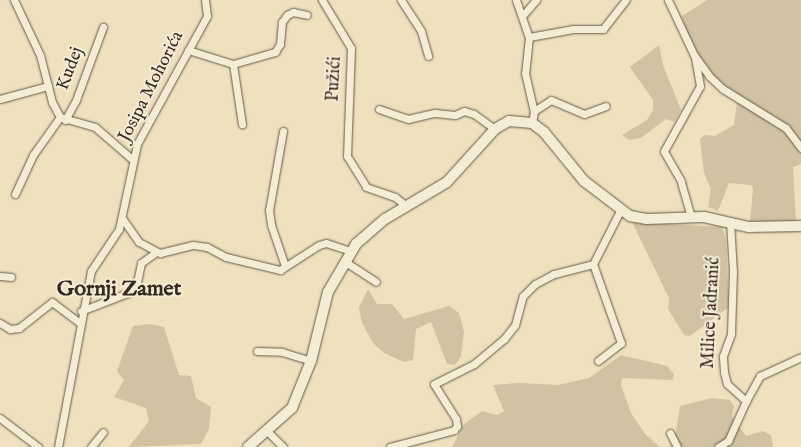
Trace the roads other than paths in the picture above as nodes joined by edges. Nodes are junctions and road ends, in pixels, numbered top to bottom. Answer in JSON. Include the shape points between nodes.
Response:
{"nodes":[{"id":1,"x":14,"y":0,"type":"edge"},
{"id":2,"x":205,"y":0,"type":"edge"},
{"id":3,"x":322,"y":0,"type":"edge"},
{"id":4,"x":401,"y":0,"type":"edge"},
{"id":5,"x":516,"y":0,"type":"edge"},
{"id":6,"x":536,"y":0,"type":"edge"},
{"id":7,"x":626,"y":0,"type":"edge"},
{"id":8,"x":668,"y":0,"type":"edge"},
{"id":9,"x":308,"y":15,"type":"dead end"},
{"id":10,"x":523,"y":15,"type":"junction"},
{"id":11,"x":103,"y":26,"type":"dead end"},
{"id":12,"x":529,"y":37,"type":"junction"},
{"id":13,"x":188,"y":50,"type":"junction"},
{"id":14,"x":694,"y":55,"type":"junction"},
{"id":15,"x":428,"y":56,"type":"dead end"},
{"id":16,"x":233,"y":64,"type":"junction"},
{"id":17,"x":48,"y":86,"type":"junction"},
{"id":18,"x":0,"y":99,"type":"edge"},
{"id":19,"x":606,"y":106,"type":"dead end"},
{"id":20,"x":379,"y":109,"type":"dead end"},
{"id":21,"x":534,"y":111,"type":"junction"},
{"id":22,"x":62,"y":119,"type":"junction"},
{"id":23,"x":532,"y":122,"type":"junction"},
{"id":24,"x":242,"y":124,"type":"dead end"},
{"id":25,"x":495,"y":129,"type":"junction"},
{"id":26,"x":283,"y":131,"type":"dead end"},
{"id":27,"x":801,"y":148,"type":"edge"},
{"id":28,"x":132,"y":159,"type":"junction"},
{"id":29,"x":15,"y":194,"type":"dead end"},
{"id":30,"x":406,"y":206,"type":"junction"},
{"id":31,"x":620,"y":211,"type":"junction"},
{"id":32,"x":691,"y":216,"type":"junction"},
{"id":33,"x":122,"y":218,"type":"junction"},
{"id":34,"x":730,"y":222,"type":"junction"},
{"id":35,"x":801,"y":226,"type":"edge"},
{"id":36,"x":351,"y":251,"type":"junction"},
{"id":37,"x":156,"y":252,"type":"junction"},
{"id":38,"x":344,"y":261,"type":"junction"},
{"id":39,"x":593,"y":264,"type":"junction"},
{"id":40,"x":285,"y":266,"type":"junction"},
{"id":41,"x":0,"y":276,"type":"edge"},
{"id":42,"x":12,"y":277,"type":"dead end"},
{"id":43,"x":376,"y":282,"type":"dead end"},
{"id":44,"x":81,"y":312,"type":"junction"},
{"id":45,"x":79,"y":322,"type":"junction"},
{"id":46,"x":0,"y":323,"type":"edge"},
{"id":47,"x":257,"y":351,"type":"dead end"},
{"id":48,"x":801,"y":357,"type":"edge"},
{"id":49,"x":311,"y":361,"type":"junction"},
{"id":50,"x":598,"y":362,"type":"dead end"},
{"id":51,"x":746,"y":401,"type":"junction"},
{"id":52,"x":0,"y":418,"type":"edge"},
{"id":53,"x":103,"y":432,"type":"dead end"},
{"id":54,"x":268,"y":432,"type":"junction"},
{"id":55,"x":670,"y":433,"type":"dead end"},
{"id":56,"x":38,"y":447,"type":"edge"},
{"id":57,"x":58,"y":447,"type":"edge"},
{"id":58,"x":91,"y":447,"type":"edge"},
{"id":59,"x":248,"y":447,"type":"edge"},
{"id":60,"x":283,"y":447,"type":"edge"},
{"id":61,"x":390,"y":447,"type":"edge"},
{"id":62,"x":677,"y":447,"type":"edge"},
{"id":63,"x":718,"y":447,"type":"edge"}],
"edges":[{"from":1,"to":17,"type":"street","via":[[40,55]]},
{"from":2,"to":13,"type":"street","name":"Josipa Mohorića","via":[[207,16]]},
{"from":3,"to":30,"type":"street","name":"Pužići","via":[[351,48],[347,156],[366,187],[395,197]]},
{"from":4,"to":15,"type":"street","via":[[420,31]]},
{"from":5,"to":10,"type":"street"},
{"from":6,"to":10,"type":"street"},
{"from":7,"to":12,"type":"street","via":[[603,29],[573,29]]},
{"from":8,"to":14,"type":"street"},
{"from":9,"to":16,"type":"street","via":[[293,12],[287,15],[282,22],[280,44],[274,52]]},
{"from":10,"to":12,"type":"street"},
{"from":11,"to":22,"type":"street","name":"Kudej","via":[[76,100]]},
{"from":12,"to":21,"type":"street","via":[[525,73]]},
{"from":13,"to":16,"type":"street"},
{"from":13,"to":28,"type":"street","name":"Josipa Mohorića","via":[[145,126]]},
{"from":14,"to":27,"type":"street","via":[[723,89],[786,128]]},
{"from":14,"to":32,"type":"street","via":[[700,86],[664,151],[681,181]]},
{"from":16,"to":24,"type":"street"},
{"from":17,"to":18,"type":"street"},
{"from":17,"to":22,"type":"street"},
{"from":19,"to":21,"type":"street","via":[[584,114],[551,100]]},
{"from":20,"to":25,"type":"street","via":[[408,119],[428,113],[455,115],[464,111]]},
{"from":21,"to":23,"type":"street"},
{"from":22,"to":28,"type":"street","via":[[95,128]]},
{"from":22,"to":29,"type":"street","name":"Kudej","via":[[33,155]]},
{"from":23,"to":25,"type":"street","via":[[509,121]]},
{"from":23,"to":31,"type":"street","via":[[584,180]]},
{"from":25,"to":30,"type":"street","via":[[447,182]]},
{"from":26,"to":40,"type":"street","via":[[270,210],[271,225]]},
{"from":28,"to":33,"type":"street","name":"Josipa Mohorića"},
{"from":30,"to":36,"type":"street","via":[[374,227]]},
{"from":31,"to":32,"type":"street","via":[[638,219]]},
{"from":31,"to":39,"type":"street"},
{"from":32,"to":34,"type":"street"},
{"from":33,"to":37,"type":"street","via":[[139,242]]},
{"from":33,"to":44,"type":"street","name":"Josipa Mohorića","via":[[115,238],[100,254],[91,271]]},
{"from":34,"to":35,"type":"street","via":[[768,228]]},
{"from":34,"to":51,"type":"street","name":"Milice Jadranić","via":[[733,272],[731,334],[723,356],[724,372],[727,384]]},
{"from":36,"to":38,"type":"street"},
{"from":36,"to":40,"type":"street","via":[[326,243]]},
{"from":37,"to":40,"type":"street","via":[[165,253],[193,245],[280,270]]},
{"from":37,"to":44,"type":"street","via":[[141,263],[137,282],[128,293]]},
{"from":38,"to":43,"type":"street"},
{"from":38,"to":49,"type":"street","via":[[328,292]]},
{"from":39,"to":50,"type":"street","via":[[621,343]]},
{"from":39,"to":61,"type":"street","via":[[554,274],[535,284],[522,296],[515,325],[504,339],[474,364],[434,384],[456,419],[458,426],[454,430]]},
{"from":41,"to":42,"type":"street"},
{"from":44,"to":45,"type":"street","name":"Josipa Mohorića"},
{"from":45,"to":46,"type":"street","via":[[52,302],[19,328],[10,329]]},
{"from":45,"to":57,"type":"street","name":"Josipa Mohorića","via":[[72,380]]},
{"from":47,"to":49,"type":"street","via":[[282,352]]},
{"from":48,"to":51,"type":"street","via":[[760,376]]},
{"from":49,"to":54,"type":"street","via":[[292,408]]},
{"from":51,"to":63,"type":"street","via":[[728,442]]},
{"from":52,"to":56,"type":"street"},
{"from":53,"to":58,"type":"street"},
{"from":54,"to":59,"type":"street"},
{"from":54,"to":60,"type":"street"},
{"from":55,"to":62,"type":"street"}]}
